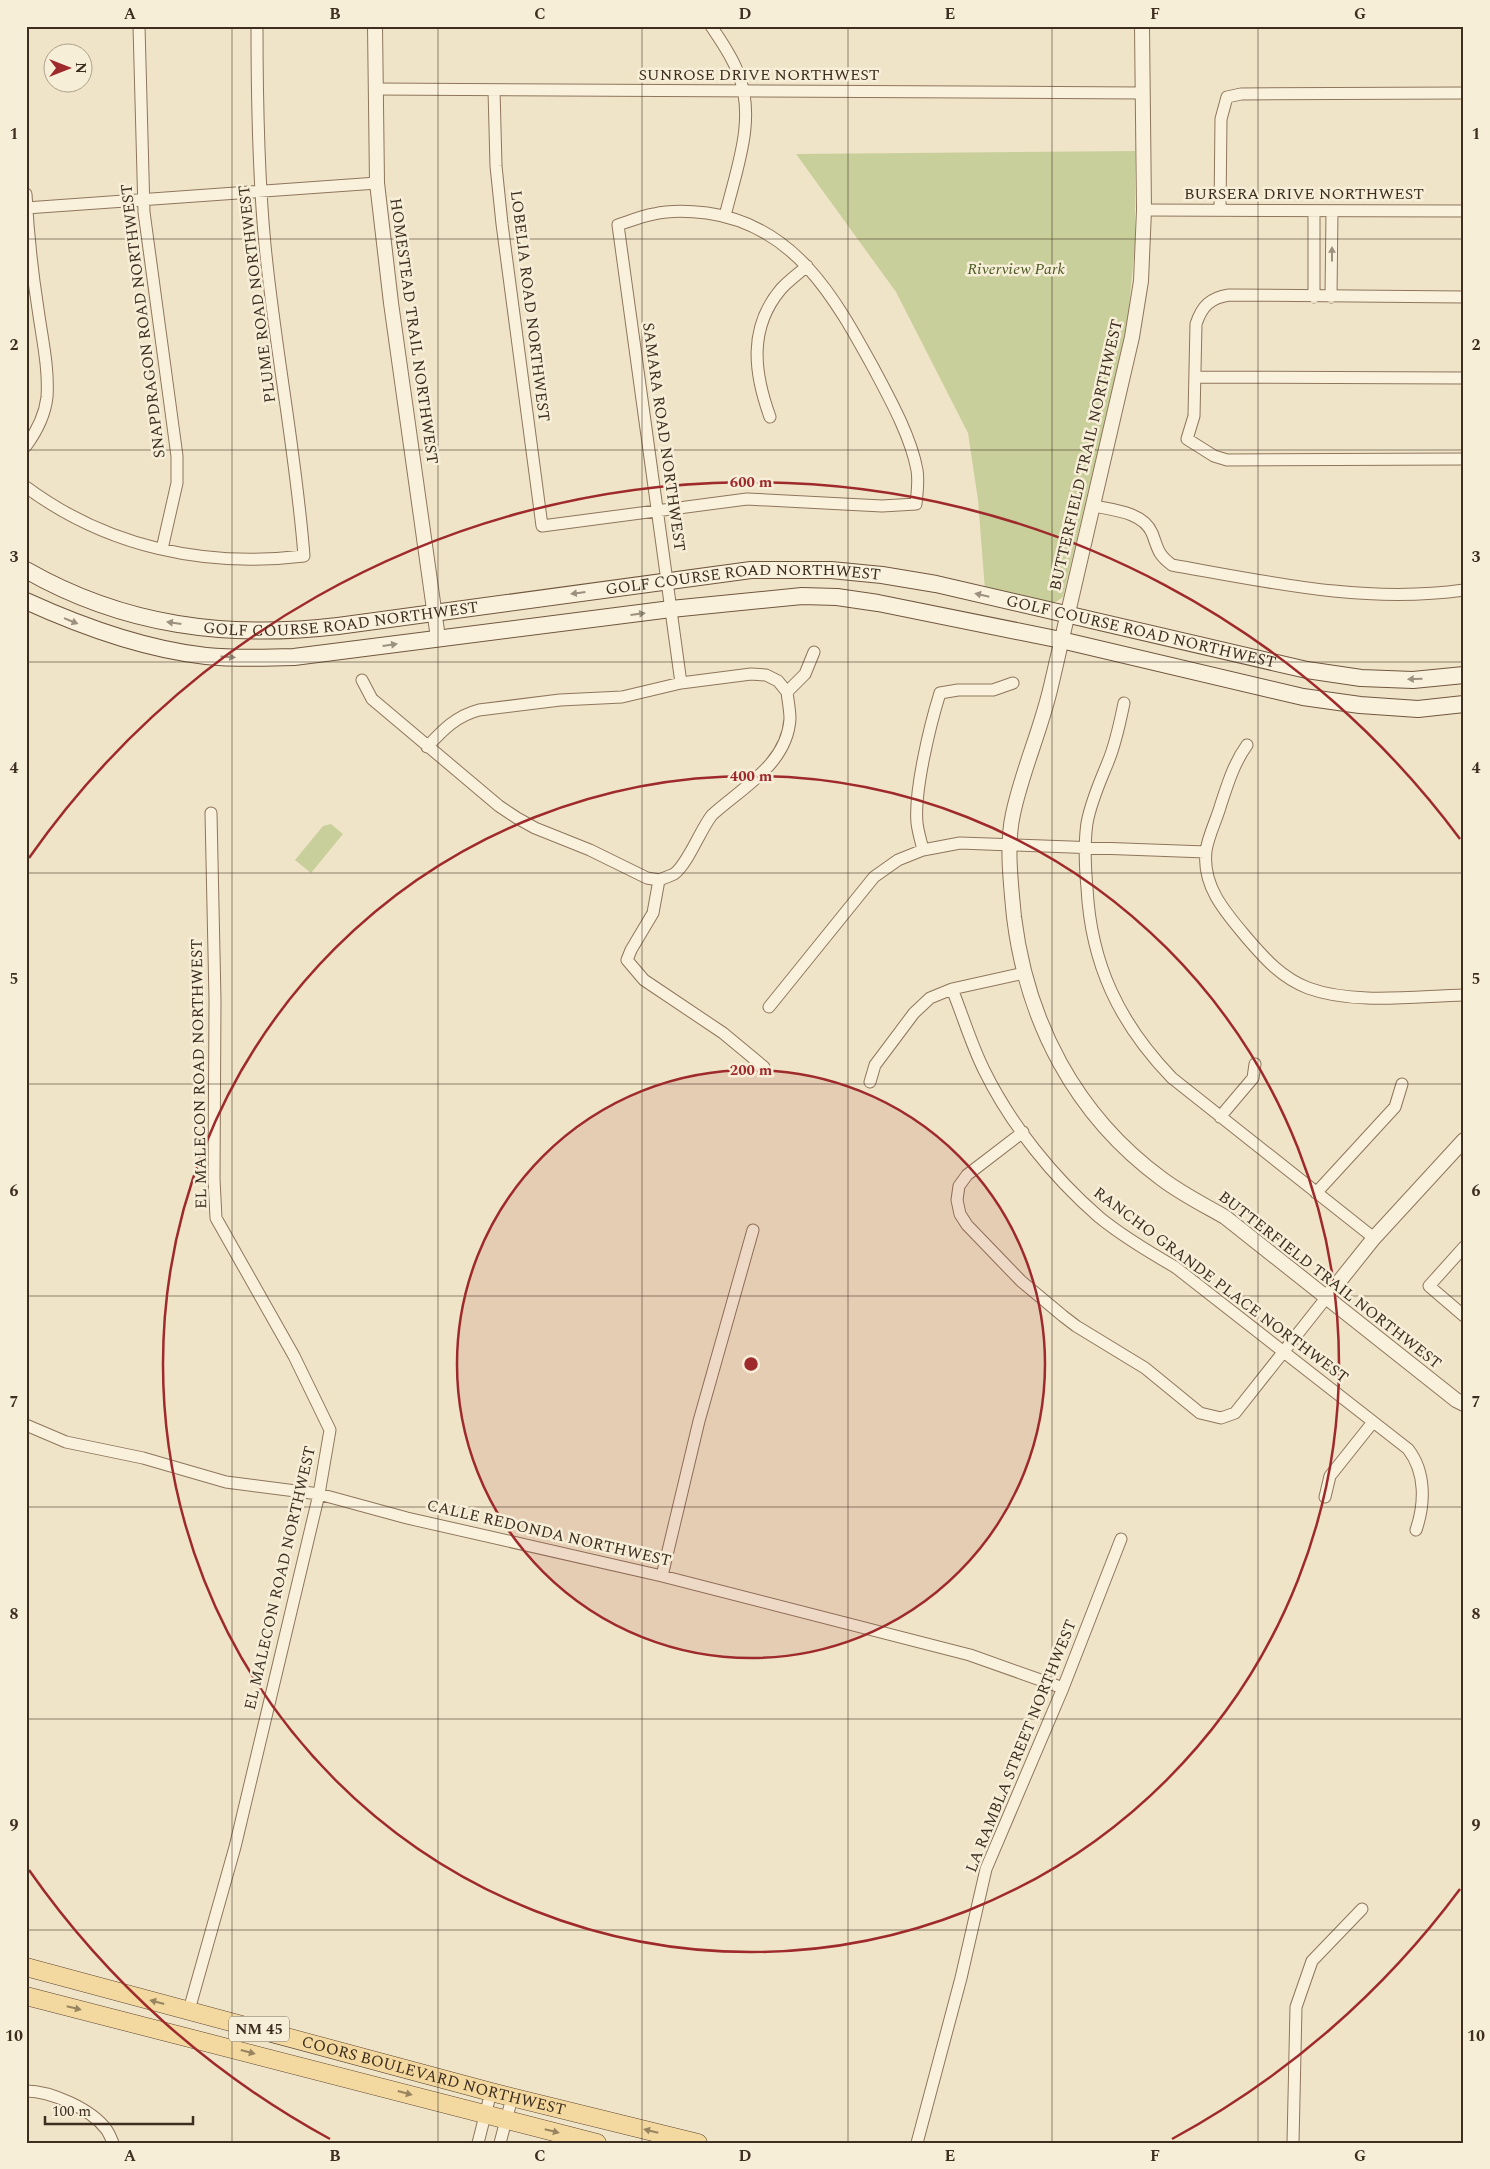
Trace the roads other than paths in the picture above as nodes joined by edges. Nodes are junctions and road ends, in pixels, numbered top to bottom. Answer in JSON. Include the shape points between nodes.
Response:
{"nodes":[{"id":1,"x":139,"y":26,"type":"edge"},
{"id":2,"x":257,"y":26,"type":"edge"},
{"id":3,"x":375,"y":26,"type":"edge"},
{"id":4,"x":711,"y":26,"type":"edge"},
{"id":5,"x":1142,"y":26,"type":"edge"},
{"id":6,"x":375,"y":89,"type":"junction"},
{"id":7,"x":494,"y":90,"type":"junction"},
{"id":8,"x":743,"y":92,"type":"junction"},
{"id":9,"x":1142,"y":93,"type":"junction"},
{"id":10,"x":1464,"y":93,"type":"edge"},
{"id":11,"x":377,"y":183,"type":"junction"},
{"id":12,"x":260,"y":191,"type":"junction"},
{"id":13,"x":26,"y":194,"type":"edge"},
{"id":14,"x":144,"y":200,"type":"junction"},
{"id":15,"x":27,"y":208,"type":"edge"},
{"id":16,"x":1220,"y":209,"type":"junction"},
{"id":17,"x":1144,"y":210,"type":"junction"},
{"id":18,"x":1314,"y":210,"type":"junction"},
{"id":19,"x":1332,"y":210,"type":"junction"},
{"id":20,"x":1464,"y":211,"type":"edge"},
{"id":21,"x":726,"y":216,"type":"junction"},
{"id":22,"x":807,"y":266,"type":"junction"},
{"id":23,"x":1314,"y":297,"type":"junction"},
{"id":24,"x":1331,"y":297,"type":"junction"},
{"id":25,"x":1464,"y":297,"type":"edge"},
{"id":26,"x":1196,"y":378,"type":"junction"},
{"id":27,"x":1464,"y":378,"type":"edge"},
{"id":28,"x":770,"y":417,"type":"dead end"},
{"id":29,"x":26,"y":446,"type":"edge"},
{"id":30,"x":1464,"y":459,"type":"edge"},
{"id":31,"x":26,"y":486,"type":"edge"},
{"id":32,"x":1094,"y":506,"type":"junction"},
{"id":33,"x":658,"y":511,"type":"junction"},
{"id":34,"x":162,"y":549,"type":"junction"},
{"id":35,"x":26,"y":570,"type":"edge"},
{"id":36,"x":668,"y":581,"type":"junction"},
{"id":37,"x":1464,"y":590,"type":"edge"},
{"id":38,"x":26,"y":600,"type":"edge"},
{"id":39,"x":671,"y":609,"type":"junction"},
{"id":40,"x":435,"y":613,"type":"junction"},
{"id":41,"x":1068,"y":616,"type":"junction"},
{"id":42,"x":438,"y":638,"type":"junction"},
{"id":43,"x":1061,"y":640,"type":"junction"},
{"id":44,"x":814,"y":652,"type":"dead end"},
{"id":45,"x":1464,"y":675,"type":"edge"},
{"id":46,"x":362,"y":680,"type":"dead end"},
{"id":47,"x":681,"y":683,"type":"junction"},
{"id":48,"x":1013,"y":683,"type":"dead end"},
{"id":49,"x":787,"y":692,"type":"junction"},
{"id":50,"x":1124,"y":702,"type":"dead end"},
{"id":51,"x":1464,"y":704,"type":"edge"},
{"id":52,"x":1247,"y":745,"type":"dead end"},
{"id":53,"x":427,"y":747,"type":"junction"},
{"id":54,"x":211,"y":812,"type":"dead end"},
{"id":55,"x":1011,"y":845,"type":"junction"},
{"id":56,"x":1086,"y":849,"type":"junction"},
{"id":57,"x":922,"y":850,"type":"junction"},
{"id":58,"x":1206,"y":852,"type":"junction"},
{"id":59,"x":659,"y":880,"type":"junction"},
{"id":60,"x":1024,"y":973,"type":"junction"},
{"id":61,"x":952,"y":989,"type":"junction"},
{"id":62,"x":1464,"y":995,"type":"edge"},
{"id":63,"x":769,"y":1007,"type":"dead end"},
{"id":64,"x":1254,"y":1064,"type":"dead end"},
{"id":65,"x":764,"y":1067,"type":"dead end"},
{"id":66,"x":870,"y":1082,"type":"dead end"},
{"id":67,"x":1402,"y":1084,"type":"dead end"},
{"id":68,"x":1220,"y":1117,"type":"junction"},
{"id":69,"x":1022,"y":1132,"type":"junction"},
{"id":70,"x":1464,"y":1140,"type":"edge"},
{"id":71,"x":1316,"y":1192,"type":"junction"},
{"id":72,"x":753,"y":1230,"type":"dead end"},
{"id":73,"x":1374,"y":1238,"type":"junction"},
{"id":74,"x":1464,"y":1247,"type":"edge"},
{"id":75,"x":1326,"y":1298,"type":"junction"},
{"id":76,"x":1464,"y":1316,"type":"edge"},
{"id":77,"x":1285,"y":1351,"type":"junction"},
{"id":78,"x":1464,"y":1404,"type":"edge"},
{"id":79,"x":1373,"y":1422,"type":"junction"},
{"id":80,"x":26,"y":1425,"type":"edge"},
{"id":81,"x":319,"y":1494,"type":"junction"},
{"id":82,"x":1325,"y":1497,"type":"dead end"},
{"id":83,"x":1416,"y":1530,"type":"dead end"},
{"id":84,"x":1121,"y":1538,"type":"dead end"},
{"id":85,"x":662,"y":1576,"type":"junction"},
{"id":86,"x":1062,"y":1688,"type":"junction"},
{"id":87,"x":1362,"y":1909,"type":"dead end"},
{"id":88,"x":26,"y":1967,"type":"edge"},
{"id":89,"x":26,"y":1996,"type":"edge"},
{"id":90,"x":189,"y":2010,"type":"junction"},
{"id":91,"x":26,"y":2091,"type":"edge"},
{"id":92,"x":491,"y":2092,"type":"junction"},
{"id":93,"x":512,"y":2098,"type":"junction"},
{"id":94,"x":485,"y":2114,"type":"junction"},
{"id":95,"x":506,"y":2120,"type":"junction"},
{"id":96,"x":114,"y":2143,"type":"edge"},
{"id":97,"x":478,"y":2143,"type":"edge"},
{"id":98,"x":500,"y":2143,"type":"edge"},
{"id":99,"x":597,"y":2143,"type":"edge"},
{"id":100,"x":698,"y":2143,"type":"edge"},
{"id":101,"x":917,"y":2143,"type":"edge"},
{"id":102,"x":1293,"y":2143,"type":"edge"}],
"edges":[{"from":1,"to":14,"type":"street","name":"SNAPDRAGON ROAD NORTHWEST"},
{"from":2,"to":12,"type":"street","name":"PLUME ROAD NORTHWEST"},
{"from":3,"to":6,"type":"street","name":"HOMESTEAD TRAIL NORTHWEST"},
{"from":4,"to":8,"type":"street","via":[[738,73]]},
{"from":5,"to":9,"type":"street","name":"BUTTERFIELD TRAIL NORTHWEST"},
{"from":6,"to":7,"type":"street","name":"SUNROSE DRIVE NORTHWEST"},
{"from":6,"to":11,"type":"street","name":"HOMESTEAD TRAIL NORTHWEST"},
{"from":7,"to":8,"type":"street","name":"SUNROSE DRIVE NORTHWEST"},
{"from":7,"to":33,"type":"street","name":"LOBELIA ROAD NORTHWEST","via":[[496,166],[502,224],[542,526]]},
{"from":8,"to":9,"type":"street","name":"SUNROSE DRIVE NORTHWEST"},
{"from":8,"to":21,"type":"street","via":[[745,122],[741,157]]},
{"from":9,"to":17,"type":"street","name":"BUTTERFIELD TRAIL NORTHWEST"},
{"from":10,"to":16,"type":"street","via":[[1241,94],[1227,97],[1221,119]]},
{"from":11,"to":12,"type":"street"},
{"from":11,"to":40,"type":"street","name":"HOMESTEAD TRAIL NORTHWEST"},
{"from":12,"to":14,"type":"street"},
{"from":12,"to":34,"type":"street","name":"PLUME ROAD NORTHWEST","via":[[300,498],[304,556],[267,561],[208,557]]},
{"from":13,"to":15,"type":"street"},
{"from":14,"to":15,"type":"street"},
{"from":14,"to":34,"type":"street","name":"SNAPDRAGON ROAD NORTHWEST","via":[[177,456],[177,483]]},
{"from":15,"to":29,"type":"street","via":[[48,378],[43,416]]},
{"from":16,"to":17,"type":"street","name":"BURSERA DRIVE NORTHWEST"},
{"from":16,"to":18,"type":"street","name":"BURSERA DRIVE NORTHWEST"},
{"from":17,"to":32,"type":"street","name":"BUTTERFIELD TRAIL NORTHWEST","via":[[1141,281],[1132,337]]},
{"from":18,"to":19,"type":"street","name":"BURSERA DRIVE NORTHWEST"},
{"from":18,"to":23,"type":"street"},
{"from":19,"to":20,"type":"street","name":"BURSERA DRIVE NORTHWEST"},
{"from":24,"to":19,"type":"street","one_way":true},
{"from":21,"to":22,"type":"street","via":[[772,235]]},
{"from":21,"to":33,"type":"street","name":"SAMARA ROAD NORTHWEST","via":[[689,210],[654,214],[618,225]]},
{"from":22,"to":28,"type":"street","via":[[781,289],[763,320],[757,369],[760,390]]},
{"from":22,"to":33,"type":"street","via":[[842,314],[890,399],[917,469],[916,504],[882,506],[747,499]]},
{"from":23,"to":24,"type":"street"},
{"from":23,"to":26,"type":"street","via":[[1229,296],[1217,297],[1207,303],[1200,310],[1196,324]]},
{"from":24,"to":25,"type":"street"},
{"from":26,"to":27,"type":"street"},
{"from":26,"to":30,"type":"street","via":[[1194,416],[1188,439],[1214,456],[1227,460]]},
{"from":31,"to":34,"type":"street","via":[[51,505],[102,531]]},
{"from":32,"to":37,"type":"street","via":[[1131,514],[1143,521],[1152,531],[1162,557],[1172,565],[1345,593],[1393,595]]},
{"from":32,"to":41,"type":"street","name":"BUTTERFIELD TRAIL NORTHWEST"},
{"from":33,"to":36,"type":"street","name":"SAMARA ROAD NORTHWEST"},
{"from":40,"to":35,"type":"main road","name":"GOLF COURSE ROAD NORTHWEST","one_way":true,"via":[[292,631],[216,629],[160,621],[97,603]]},
{"from":36,"to":39,"type":"street","name":"SAMARA ROAD NORTHWEST"},
{"from":36,"to":40,"type":"main road","name":"GOLF COURSE ROAD NORTHWEST","one_way":true},
{"from":41,"to":36,"type":"main road","name":"GOLF COURSE ROAD NORTHWEST","one_way":true,"via":[[882,574],[751,570]]},
{"from":38,"to":42,"type":"main road","name":"GOLF COURSE ROAD NORTHWEST","one_way":true,"via":[[96,631],[132,642],[204,656],[294,657]]},
{"from":42,"to":39,"type":"main road","name":"GOLF COURSE ROAD NORTHWEST","one_way":true},
{"from":39,"to":43,"type":"main road","name":"GOLF COURSE ROAD NORTHWEST","via":[[802,596],[837,597]]},
{"from":39,"to":47,"type":"street","name":"SAMARA ROAD NORTHWEST"},
{"from":40,"to":42,"type":"street","name":"HOMESTEAD TRAIL NORTHWEST"},
{"from":41,"to":43,"type":"street","name":"BUTTERFIELD TRAIL NORTHWEST"},
{"from":45,"to":41,"type":"main road","name":"GOLF COURSE ROAD NORTHWEST","one_way":true,"via":[[1413,680],[1361,678],[1307,670]]},
{"from":43,"to":51,"type":"main road","name":"GOLF COURSE ROAD NORTHWEST","via":[[1303,697],[1418,709]]},
{"from":43,"to":55,"type":"street","name":"BUTTERFIELD TRAIL NORTHWEST","via":[[1047,702],[1012,815]]},
{"from":44,"to":49,"type":"street","via":[[805,674]]},
{"from":46,"to":53,"type":"street","via":[[372,699]]},
{"from":47,"to":49,"type":"street","via":[[766,675],[778,681]]},
{"from":47,"to":53,"type":"street","via":[[622,698],[560,700],[467,713],[452,721]]},
{"from":48,"to":57,"type":"street","via":[[993,690],[940,693],[918,800],[917,822]]},
{"from":49,"to":59,"type":"street","via":[[790,717],[787,737],[778,756],[712,815],[681,867]]},
{"from":50,"to":56,"type":"street","via":[[1109,760],[1093,797]]},
{"from":52,"to":58,"type":"street","via":[[1236,760]]},
{"from":53,"to":59,"type":"street","via":[[517,818],[647,878]]},
{"from":54,"to":81,"type":"street","name":"EL MALECON ROAD NORTHWEST","via":[[216,1218],[294,1356],[330,1430]]},
{"from":55,"to":56,"type":"street"},
{"from":55,"to":57,"type":"street","via":[[960,844]]},
{"from":55,"to":60,"type":"street","name":"BUTTERFIELD TRAIL NORTHWEST","via":[[1010,884]]},
{"from":56,"to":58,"type":"street"},
{"from":56,"to":68,"type":"street","via":[[1093,941],[1117,1005],[1152,1058]]},
{"from":57,"to":63,"type":"street","via":[[898,860],[874,877]]},
{"from":58,"to":62,"type":"street","via":[[1216,900],[1267,962],[1288,978],[1309,988],[1342,995]]},
{"from":59,"to":65,"type":"street","via":[[653,913],[627,960],[644,980],[723,1033]]},
{"from":60,"to":61,"type":"street"},
{"from":60,"to":75,"type":"street","name":"BUTTERFIELD TRAIL NORTHWEST","via":[[1042,1030],[1080,1096],[1104,1126],[1160,1179],[1225,1218]]},
{"from":61,"to":66,"type":"street","via":[[930,998],[914,1013],[875,1065]]},
{"from":61,"to":69,"type":"street","name":"RANCHO GRANDE PLACE NORTHWEST","via":[[984,1070]]},
{"from":64,"to":68,"type":"street","via":[[1253,1078]]},
{"from":67,"to":71,"type":"street","via":[[1395,1107]]},
{"from":68,"to":71,"type":"street"},
{"from":69,"to":77,"type":"street","name":"RANCHO GRANDE PLACE NORTHWEST","via":[[1058,1178],[1100,1217],[1141,1248],[1175,1267]]},
{"from":69,"to":77,"type":"street","via":[[967,1175],[959,1186],[958,1200],[960,1214],[967,1225],[1021,1281],[1076,1326],[1145,1368],[1200,1413],[1221,1418],[1235,1413]]},
{"from":70,"to":73,"type":"street"},
{"from":71,"to":73,"type":"street"},
{"from":72,"to":85,"type":"street","via":[[699,1421]]},
{"from":73,"to":75,"type":"street"},
{"from":74,"to":76,"type":"street","via":[[1428,1286]]},
{"from":75,"to":77,"type":"street"},
{"from":75,"to":78,"type":"street","name":"BUTTERFIELD TRAIL NORTHWEST"},
{"from":77,"to":79,"type":"street","name":"RANCHO GRANDE PLACE NORTHWEST"},
{"from":79,"to":82,"type":"street","via":[[1330,1476]]},
{"from":79,"to":83,"type":"street","name":"RANCHO GRANDE PLACE NORTHWEST","via":[[1416,1458],[1422,1495],[1422,1514]]},
{"from":80,"to":81,"type":"street","name":"CALLE REDONDA NORTHWEST","via":[[66,1442],[143,1458],[226,1482]]},
{"from":81,"to":85,"type":"street","name":"CALLE REDONDA NORTHWEST","via":[[407,1518]]},
{"from":81,"to":90,"type":"street","name":"EL MALECON ROAD NORTHWEST","via":[[235,1847]]},
{"from":84,"to":86,"type":"street","name":"LA RAMBLA STREET NORTHWEST"},
{"from":85,"to":86,"type":"street","name":"CALLE REDONDA NORTHWEST","via":[[970,1655]]},
{"from":86,"to":101,"type":"street","name":"LA RAMBLA STREET NORTHWEST","via":[[986,1869]]},
{"from":87,"to":102,"type":"street","via":[[1312,1961],[1296,2007]]},
{"from":90,"to":88,"type":"main road","name":"COORS BOULEVARD NORTHWEST","number":"NM 45","one_way":true},
{"from":89,"to":94,"type":"main road","name":"COORS BOULEVARD NORTHWEST","number":"NM 45","one_way":true},
{"from":90,"to":92,"type":"main road","name":"COORS BOULEVARD NORTHWEST","number":"NM 45"},
{"from":91,"to":96,"type":"street","via":[[80,2107],[106,2129]]},
{"from":92,"to":93,"type":"main road","name":"COORS BOULEVARD NORTHWEST","number":"NM 45"},
{"from":92,"to":94,"type":"street"},
{"from":93,"to":95,"type":"street"},
{"from":100,"to":93,"type":"main road","name":"COORS BOULEVARD NORTHWEST","number":"NM 45","one_way":true},
{"from":94,"to":95,"type":"main road","name":"COORS BOULEVARD NORTHWEST","number":"NM 45"},
{"from":94,"to":97,"type":"street"},
{"from":95,"to":98,"type":"street"},
{"from":95,"to":99,"type":"main road","name":"COORS BOULEVARD NORTHWEST","number":"NM 45","one_way":true}]}
